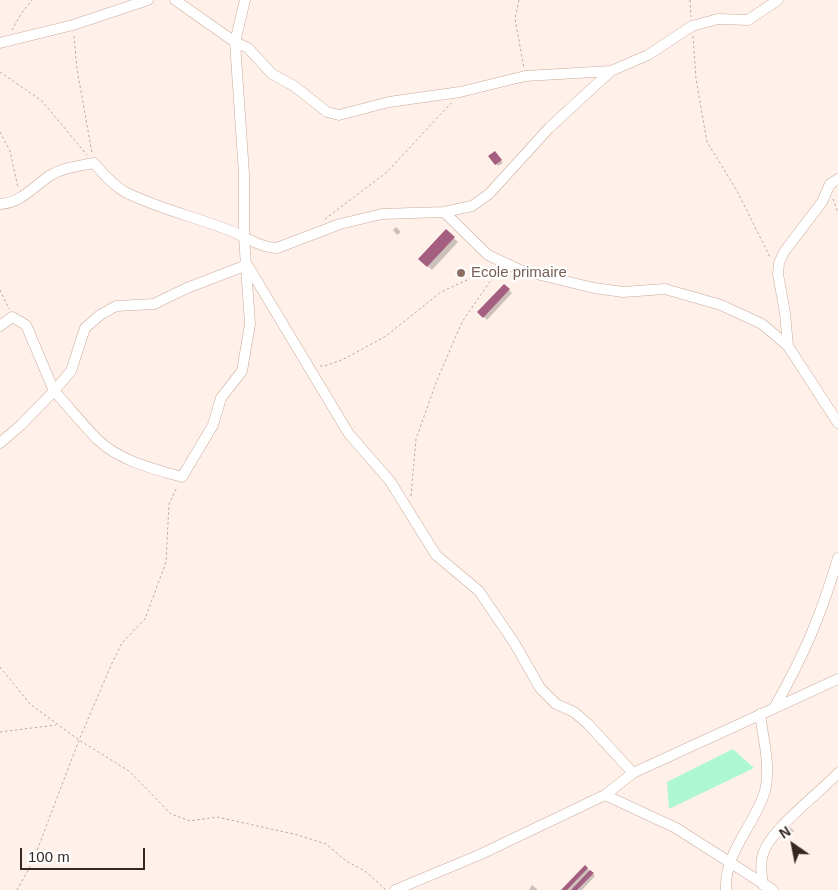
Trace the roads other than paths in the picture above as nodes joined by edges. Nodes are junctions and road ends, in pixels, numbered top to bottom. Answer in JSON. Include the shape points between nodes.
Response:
{"nodes":[{"id":1,"x":148,"y":0,"type":"edge"},
{"id":2,"x":175,"y":0,"type":"edge"},
{"id":3,"x":245,"y":0,"type":"edge"},
{"id":4,"x":778,"y":0,"type":"edge"},
{"id":5,"x":2,"y":42,"type":"edge"},
{"id":6,"x":235,"y":42,"type":"junction"},
{"id":7,"x":611,"y":71,"type":"junction"},
{"id":8,"x":838,"y":179,"type":"edge"},
{"id":9,"x":0,"y":204,"type":"edge"},
{"id":10,"x":444,"y":212,"type":"junction"},
{"id":11,"x":244,"y":236,"type":"junction"},
{"id":12,"x":247,"y":265,"type":"junction"},
{"id":13,"x":0,"y":326,"type":"edge"},
{"id":14,"x":788,"y":346,"type":"junction"},
{"id":15,"x":54,"y":392,"type":"junction"},
{"id":16,"x":838,"y":423,"type":"edge"},
{"id":17,"x":0,"y":442,"type":"edge"},
{"id":18,"x":838,"y":558,"type":"edge"},
{"id":19,"x":838,"y":679,"type":"edge"},
{"id":20,"x":774,"y":708,"type":"junction"},
{"id":21,"x":760,"y":714,"type":"junction"},
{"id":22,"x":633,"y":773,"type":"junction"},
{"id":23,"x":838,"y":773,"type":"edge"},
{"id":24,"x":605,"y":795,"type":"junction"},
{"id":25,"x":730,"y":864,"type":"junction"},
{"id":26,"x":763,"y":885,"type":"junction"},
{"id":27,"x":395,"y":890,"type":"edge"},
{"id":28,"x":726,"y":890,"type":"edge"},
{"id":29,"x":773,"y":890,"type":"edge"}],
"edges":[{"from":1,"to":5,"type":"street","via":[[73,26]]},
{"from":2,"to":6,"type":"street"},
{"from":3,"to":6,"type":"street"},
{"from":4,"to":7,"type":"street","via":[[748,20],[718,19],[692,26],[648,56]]},
{"from":6,"to":7,"type":"street","via":[[248,48],[272,74],[332,114],[351,114],[407,99],[460,92],[525,76]]},
{"from":6,"to":11,"type":"street","via":[[244,174]]},
{"from":7,"to":10,"type":"street","via":[[549,128],[488,194],[472,206]]},
{"from":8,"to":14,"type":"street","via":[[830,184],[822,202],[779,263]]},
{"from":9,"to":11,"type":"street","via":[[19,198],[62,169],[94,163],[108,180],[124,191],[161,208]]},
{"from":10,"to":11,"type":"street","via":[[419,211],[365,218],[278,248],[269,248]]},
{"from":10,"to":14,"type":"street","via":[[475,244],[503,264],[594,288],[623,292],[665,289],[698,298],[762,324]]},
{"from":11,"to":12,"type":"street"},
{"from":12,"to":15,"type":"street","via":[[154,304],[116,306],[100,315],[85,328],[71,371]]},
{"from":12,"to":15,"type":"street","via":[[250,324],[242,372],[221,398],[213,425],[182,477],[149,468],[118,454],[99,440]]},
{"from":12,"to":22,"type":"street","via":[[349,434],[390,481],[436,555],[479,591],[540,688],[556,704],[574,712],[588,724]]},
{"from":13,"to":15,"type":"street","via":[[12,317],[26,325]]},
{"from":14,"to":16,"type":"street"},
{"from":15,"to":17,"type":"street"},
{"from":18,"to":20,"type":"street","via":[[804,654]]},
{"from":19,"to":20,"type":"street"},
{"from":20,"to":21,"type":"street"},
{"from":21,"to":22,"type":"street"},
{"from":21,"to":25,"type":"street","via":[[765,790]]},
{"from":22,"to":24,"type":"street"},
{"from":23,"to":26,"type":"street","via":[[786,822],[764,851]]},
{"from":24,"to":25,"type":"street","via":[[676,828]]},
{"from":24,"to":27,"type":"street","via":[[479,856]]},
{"from":25,"to":26,"type":"street"},
{"from":25,"to":28,"type":"street"},
{"from":26,"to":29,"type":"street"}]}
